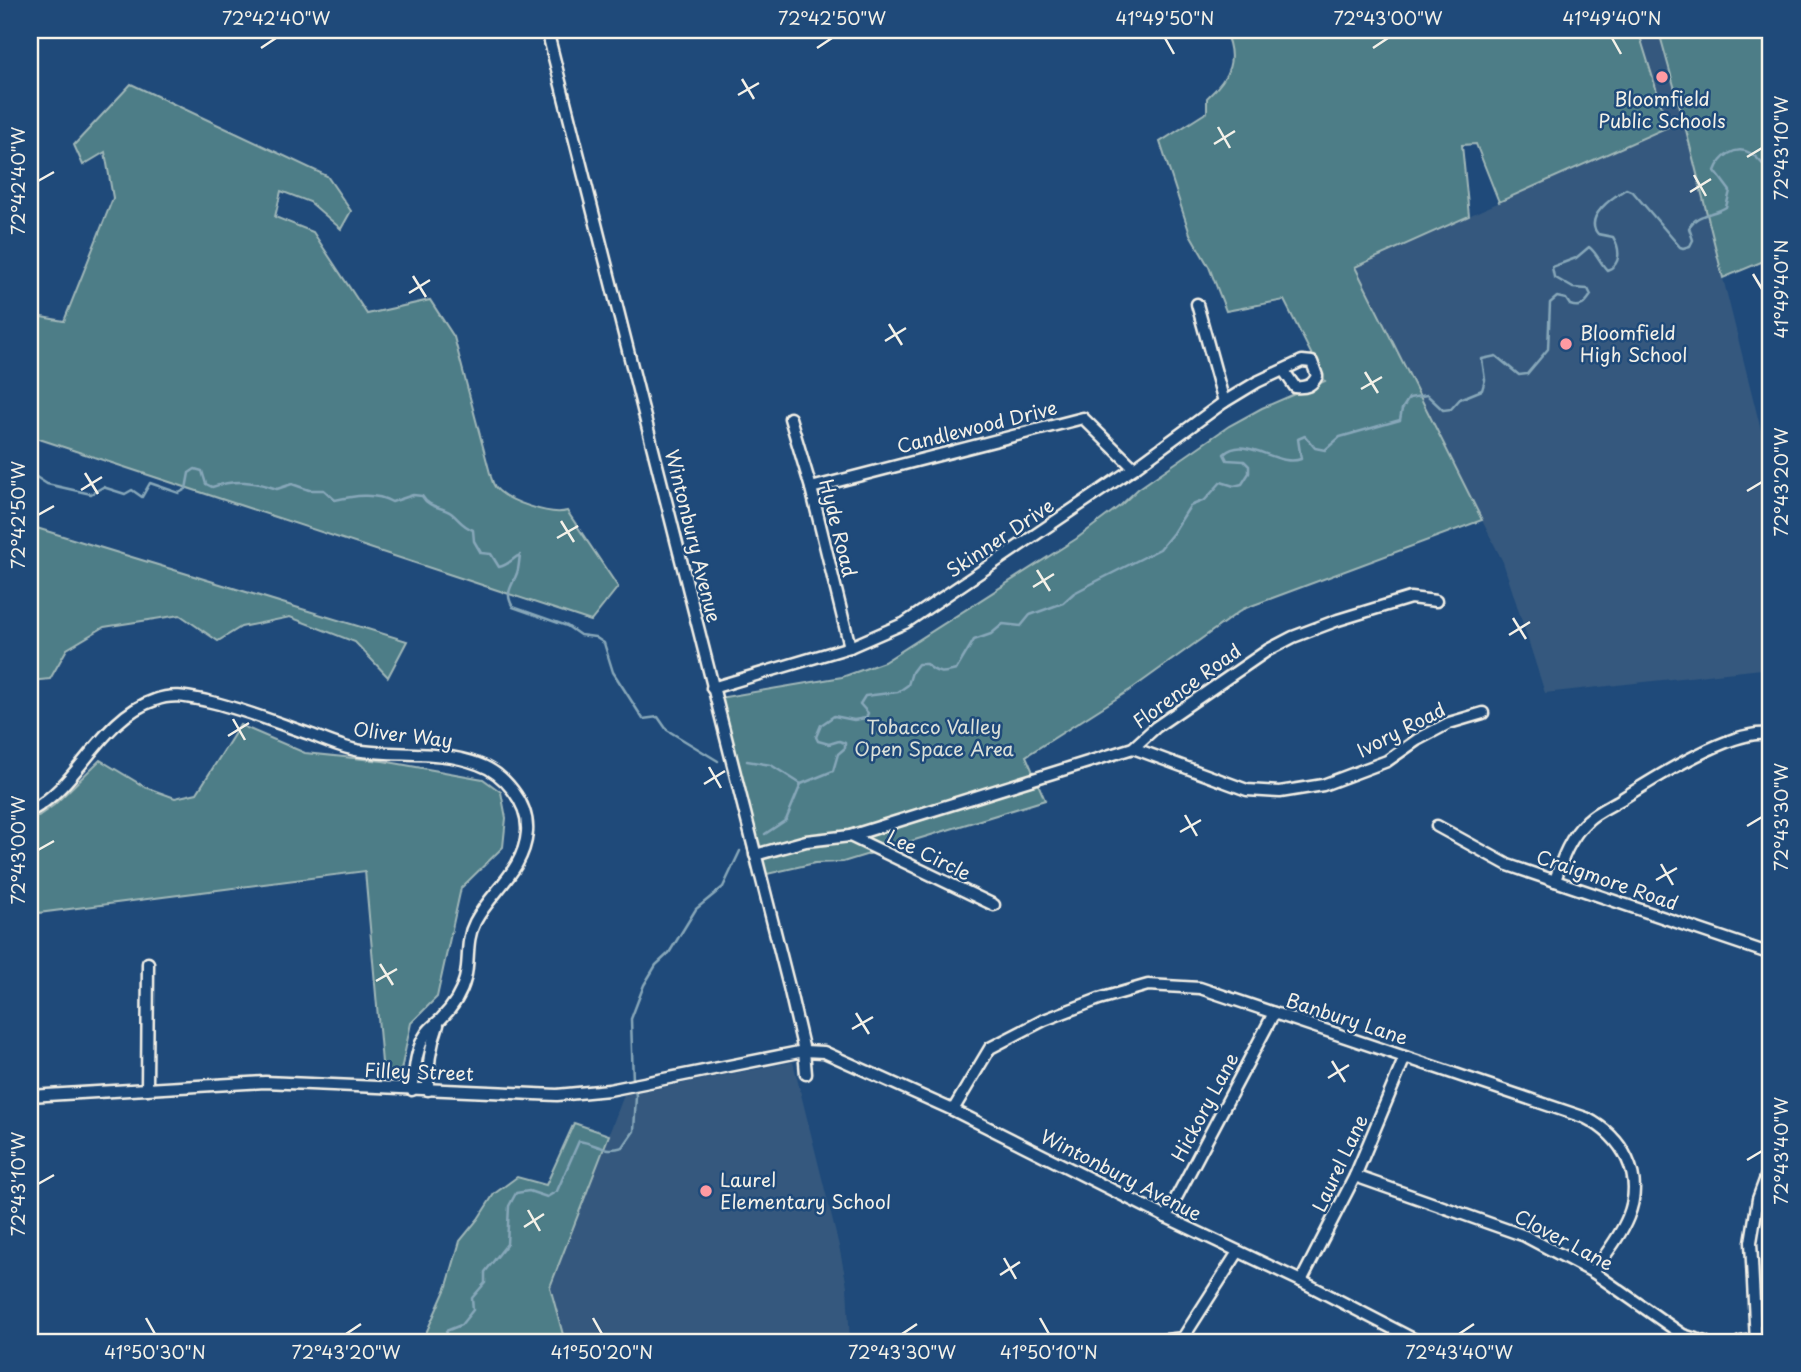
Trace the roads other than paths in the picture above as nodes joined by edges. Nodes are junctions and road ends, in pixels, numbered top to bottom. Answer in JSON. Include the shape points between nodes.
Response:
{"nodes":[{"id":1,"x":547,"y":30,"type":"edge"},
{"id":2,"x":1197,"y":304,"type":"dead end"},
{"id":3,"x":1284,"y":371,"type":"dead end"},
{"id":4,"x":1224,"y":402,"type":"junction"},
{"id":5,"x":790,"y":418,"type":"dead end"},
{"id":6,"x":1134,"y":468,"type":"junction"},
{"id":7,"x":811,"y":488,"type":"junction"},
{"id":8,"x":1436,"y":601,"type":"dead end"},
{"id":9,"x":850,"y":647,"type":"junction"},
{"id":10,"x":712,"y":688,"type":"junction"},
{"id":11,"x":1483,"y":713,"type":"dead end"},
{"id":12,"x":1771,"y":735,"type":"edge"},
{"id":13,"x":1133,"y":748,"type":"junction"},
{"id":14,"x":30,"y":811,"type":"edge"},
{"id":15,"x":1437,"y":826,"type":"dead end"},
{"id":16,"x":850,"y":836,"type":"junction"},
{"id":17,"x":755,"y":855,"type":"junction"},
{"id":18,"x":1555,"y":881,"type":"junction"},
{"id":19,"x":994,"y":905,"type":"dead end"},
{"id":20,"x":1771,"y":954,"type":"edge"},
{"id":21,"x":148,"y":963,"type":"dead end"},
{"id":22,"x":1274,"y":1013,"type":"junction"},
{"id":23,"x":439,"y":1021,"type":"junction"},
{"id":24,"x":804,"y":1051,"type":"junction"},
{"id":25,"x":1405,"y":1057,"type":"junction"},
{"id":26,"x":806,"y":1074,"type":"dead end"},
{"id":27,"x":147,"y":1089,"type":"junction"},
{"id":28,"x":412,"y":1090,"type":"junction"},
{"id":29,"x":428,"y":1090,"type":"junction"},
{"id":30,"x":30,"y":1096,"type":"edge"},
{"id":31,"x":953,"y":1110,"type":"junction"},
{"id":32,"x":1771,"y":1164,"type":"edge"},
{"id":33,"x":1355,"y":1176,"type":"junction"},
{"id":34,"x":1769,"y":1176,"type":"edge"},
{"id":35,"x":1166,"y":1217,"type":"junction"},
{"id":36,"x":1238,"y":1252,"type":"junction"},
{"id":37,"x":1593,"y":1272,"type":"junction"},
{"id":38,"x":1301,"y":1281,"type":"junction"},
{"id":39,"x":1756,"y":1340,"type":"edge"},
{"id":40,"x":1148,"y":1342,"type":"edge"},
{"id":41,"x":1419,"y":1342,"type":"edge"},
{"id":42,"x":1705,"y":1342,"type":"edge"},
{"id":43,"x":1740,"y":1342,"type":"edge"}],
"edges":[{"from":1,"to":10,"type":"street","name":"Wintonbury Avenue"},
{"from":2,"to":4,"type":"street"},
{"from":3,"to":4,"type":"street","name":"Skinner Drive"},
{"from":4,"to":6,"type":"street","name":"Skinner Drive"},
{"from":5,"to":7,"type":"street","name":"Hyde Road"},
{"from":6,"to":7,"type":"street","name":"Candlewood Drive","via":[[1083,418]]},
{"from":6,"to":9,"type":"street","name":"Skinner Drive","via":[[905,623]]},
{"from":7,"to":9,"type":"street","name":"Hyde Road"},
{"from":8,"to":13,"type":"street","name":"Florence Road","via":[[1410,598],[1293,637],[1165,720]]},
{"from":9,"to":10,"type":"street","name":"Skinner Drive"},
{"from":10,"to":17,"type":"street","name":"Wintonbury Avenue"},
{"from":11,"to":13,"type":"street","name":"Ivory Road","via":[[1449,723],[1387,761],[1322,785],[1280,792],[1247,790]]},
{"from":12,"to":18,"type":"street","via":[[1716,747],[1588,819],[1566,848]]},
{"from":13,"to":16,"type":"street","name":"Florence Road"},
{"from":14,"to":23,"type":"street","name":"Oliver Way","via":[[65,782],[132,711],[177,695],[232,707],[361,751],[478,763],[500,776],[516,795],[527,832],[511,876],[476,920],[469,937],[466,978],[453,1006]]},
{"from":15,"to":18,"type":"street","name":"Craigmore Road","via":[[1508,865]]},
{"from":16,"to":17,"type":"street","name":"Florence Road","via":[[806,841]]},
{"from":16,"to":19,"type":"street","name":"Lee Circle"},
{"from":17,"to":24,"type":"street","name":"Wintonbury Avenue"},
{"from":18,"to":20,"type":"street","name":"Craigmore Road"},
{"from":21,"to":27,"type":"street"},
{"from":22,"to":25,"type":"street","name":"Banbury Lane"},
{"from":22,"to":31,"type":"street","name":"Banbury Lane","via":[[1200,988],[1148,985],[1099,999],[990,1048]]},
{"from":22,"to":35,"type":"street","name":"Hickory Lane"},
{"from":23,"to":28,"type":"street","name":"Oliver Way","via":[[419,1048]]},
{"from":23,"to":29,"type":"street","name":"Oliver Way","via":[[430,1046]]},
{"from":24,"to":26,"type":"street","name":"Wintonbury Avenue"},
{"from":24,"to":29,"type":"street","name":"Filley Street","via":[[634,1085],[557,1095]]},
{"from":24,"to":31,"type":"street","name":"Wintonbury Avenue","via":[[824,1052]]},
{"from":25,"to":33,"type":"street","name":"Laurel Lane"},
{"from":25,"to":37,"type":"street","name":"Banbury Lane","via":[[1586,1118],[1613,1136],[1629,1163],[1633,1203]]},
{"from":27,"to":28,"type":"street","name":"Filley Street","via":[[265,1082]]},
{"from":27,"to":30,"type":"street","name":"Filley Street"},
{"from":28,"to":29,"type":"street","name":"Filley Street"},
{"from":31,"to":35,"type":"street","name":"Wintonbury Avenue"},
{"from":32,"to":34,"type":"street"},
{"from":33,"to":37,"type":"street","name":"Clover Lane","via":[[1525,1236]]},
{"from":33,"to":38,"type":"street","name":"Laurel Lane"},
{"from":34,"to":39,"type":"street","via":[[1758,1199],[1751,1242]]},
{"from":35,"to":36,"type":"street","name":"Wintonbury Avenue"},
{"from":36,"to":38,"type":"street","name":"Wintonbury Avenue"},
{"from":36,"to":40,"type":"street","via":[[1182,1338]]},
{"from":37,"to":42,"type":"street","name":"Clover Lane","via":[[1677,1331]]},
{"from":38,"to":41,"type":"street","name":"Wintonbury Avenue"},
{"from":39,"to":43,"type":"street"}]}
